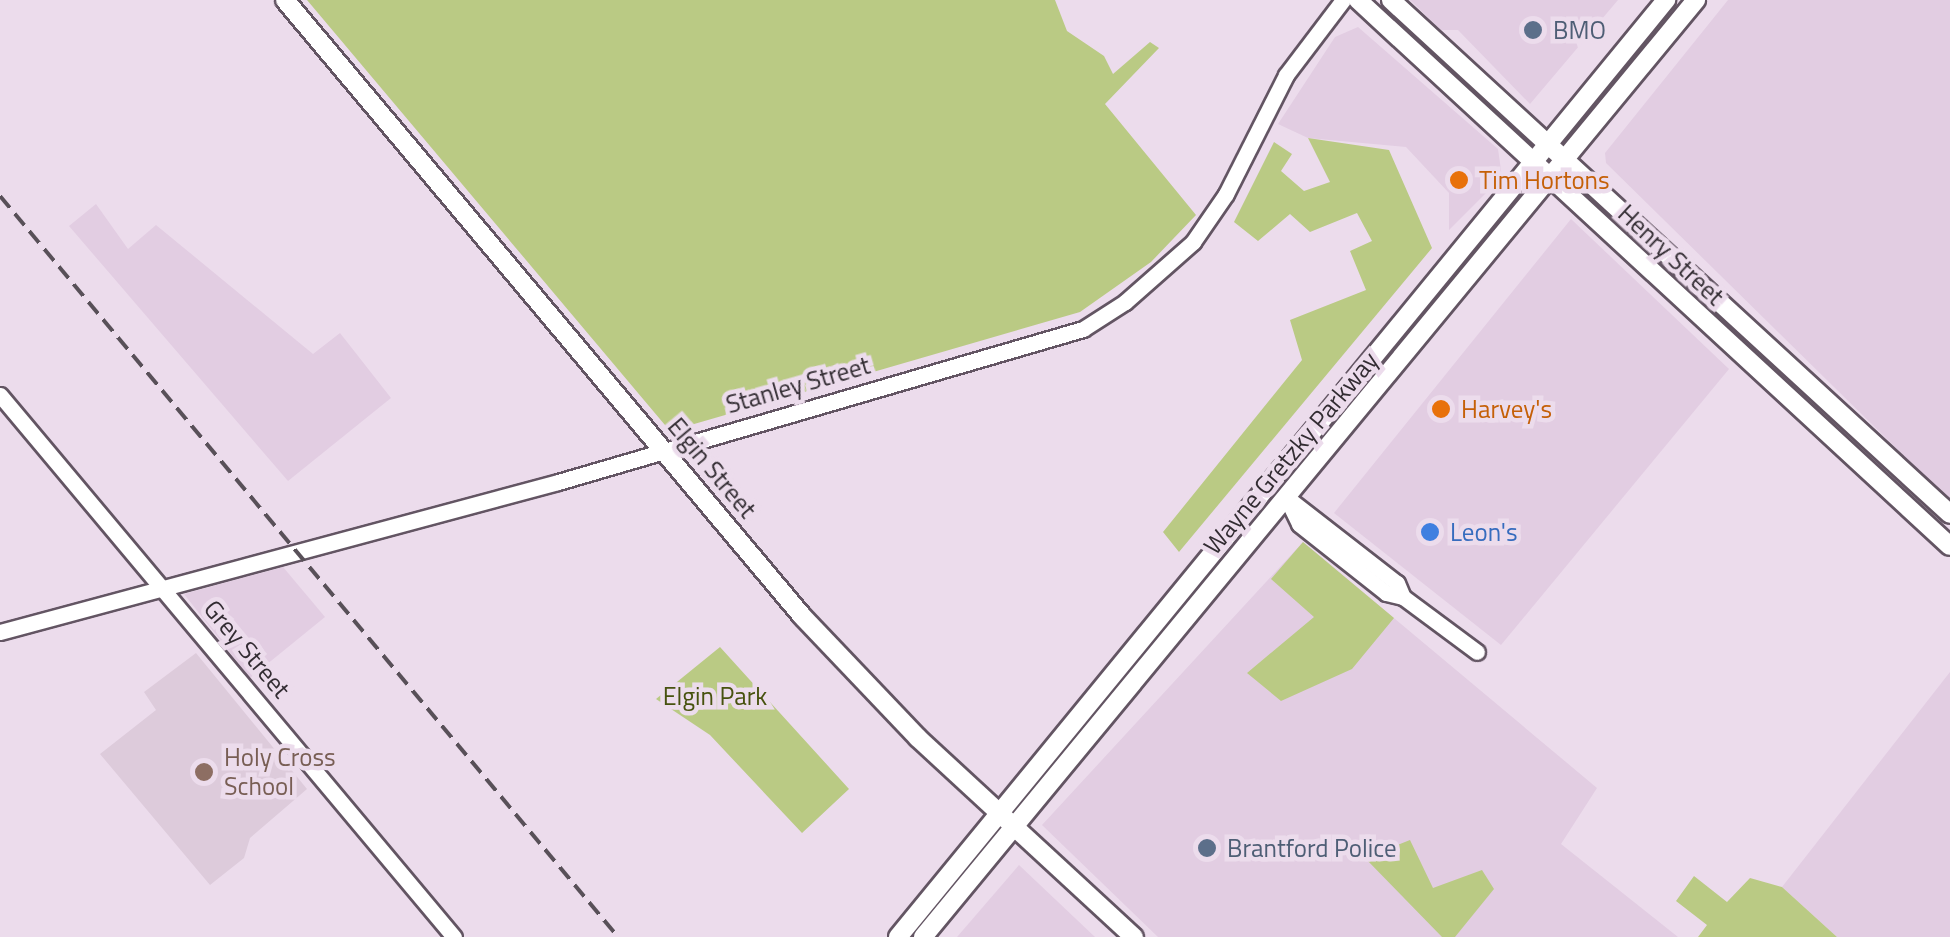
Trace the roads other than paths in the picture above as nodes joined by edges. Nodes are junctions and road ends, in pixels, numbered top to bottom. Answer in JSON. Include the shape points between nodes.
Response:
{"nodes":[{"id":1,"x":285,"y":0,"type":"edge"},
{"id":2,"x":1343,"y":0,"type":"edge"},
{"id":3,"x":1358,"y":0,"type":"edge"},
{"id":4,"x":1392,"y":0,"type":"edge"},
{"id":5,"x":1666,"y":0,"type":"edge"},
{"id":6,"x":1696,"y":0,"type":"edge"},
{"id":7,"x":1547,"y":140,"type":"junction"},
{"id":8,"x":1531,"y":160,"type":"junction"},
{"id":9,"x":1569,"y":160,"type":"junction"},
{"id":10,"x":1552,"y":180,"type":"junction"},
{"id":11,"x":0,"y":395,"type":"edge"},
{"id":12,"x":664,"y":450,"type":"junction"},
{"id":13,"x":1268,"y":483,"type":"junction"},
{"id":14,"x":1286,"y":497,"type":"junction"},
{"id":15,"x":1950,"y":514,"type":"edge"},
{"id":16,"x":1950,"y":546,"type":"edge"},
{"id":17,"x":162,"y":586,"type":"junction"},
{"id":18,"x":0,"y":632,"type":"edge"},
{"id":19,"x":1477,"y":652,"type":"dead end"},
{"id":20,"x":1006,"y":820,"type":"junction"},
{"id":21,"x":454,"y":937,"type":"edge"},
{"id":22,"x":898,"y":937,"type":"edge"},
{"id":23,"x":924,"y":937,"type":"edge"},
{"id":24,"x":1134,"y":937,"type":"edge"}],
"edges":[{"from":1,"to":12,"type":"main road","name":"Elgin Street"},
{"from":2,"to":12,"type":"street","name":"Stanley Street","via":[[1286,75],[1226,194],[1193,242],[1125,302],[1082,328]]},
{"from":3,"to":8,"type":"main road","name":"Henry Street"},
{"from":4,"to":7,"type":"main road","name":"Henry Street"},
{"from":5,"to":7,"type":"main road","name":"Wayne Gretzky Parkway"},
{"from":6,"to":9,"type":"main road","name":"Wayne Gretzky Parkway"},
{"from":7,"to":8,"type":"main road","name":"Wayne Gretzky Parkway"},
{"from":7,"to":9,"type":"main road","name":"Henry Street"},
{"from":8,"to":10,"type":"main road","name":"Henry Street"},
{"from":8,"to":13,"type":"main road","name":"Wayne Gretzky Parkway"},
{"from":9,"to":10,"type":"main road","name":"Wayne Gretzky Parkway"},
{"from":9,"to":15,"type":"main road","name":"Henry Street"},
{"from":10,"to":14,"type":"main road","name":"Wayne Gretzky Parkway"},
{"from":10,"to":16,"type":"main road","name":"Henry Street"},
{"from":11,"to":17,"type":"street","name":"Grey Street"},
{"from":12,"to":17,"type":"street","name":"Stanley Street"},
{"from":12,"to":20,"type":"main road","name":"Elgin Street","via":[[802,616]]},
{"from":13,"to":14,"type":"street"},
{"from":13,"to":20,"type":"main road","name":"Wayne Gretzky Parkway"},
{"from":14,"to":19,"type":"street"},
{"from":14,"to":20,"type":"main road","name":"Wayne Gretzky Parkway"},
{"from":17,"to":18,"type":"street","name":"Stanley Street"},
{"from":17,"to":21,"type":"street","name":"Grey Street"},
{"from":20,"to":22,"type":"main road","name":"Wayne Gretzky Parkway"},
{"from":20,"to":23,"type":"main road","name":"Wayne Gretzky Parkway"},
{"from":20,"to":24,"type":"main road","name":"Elgin Street"}]}
